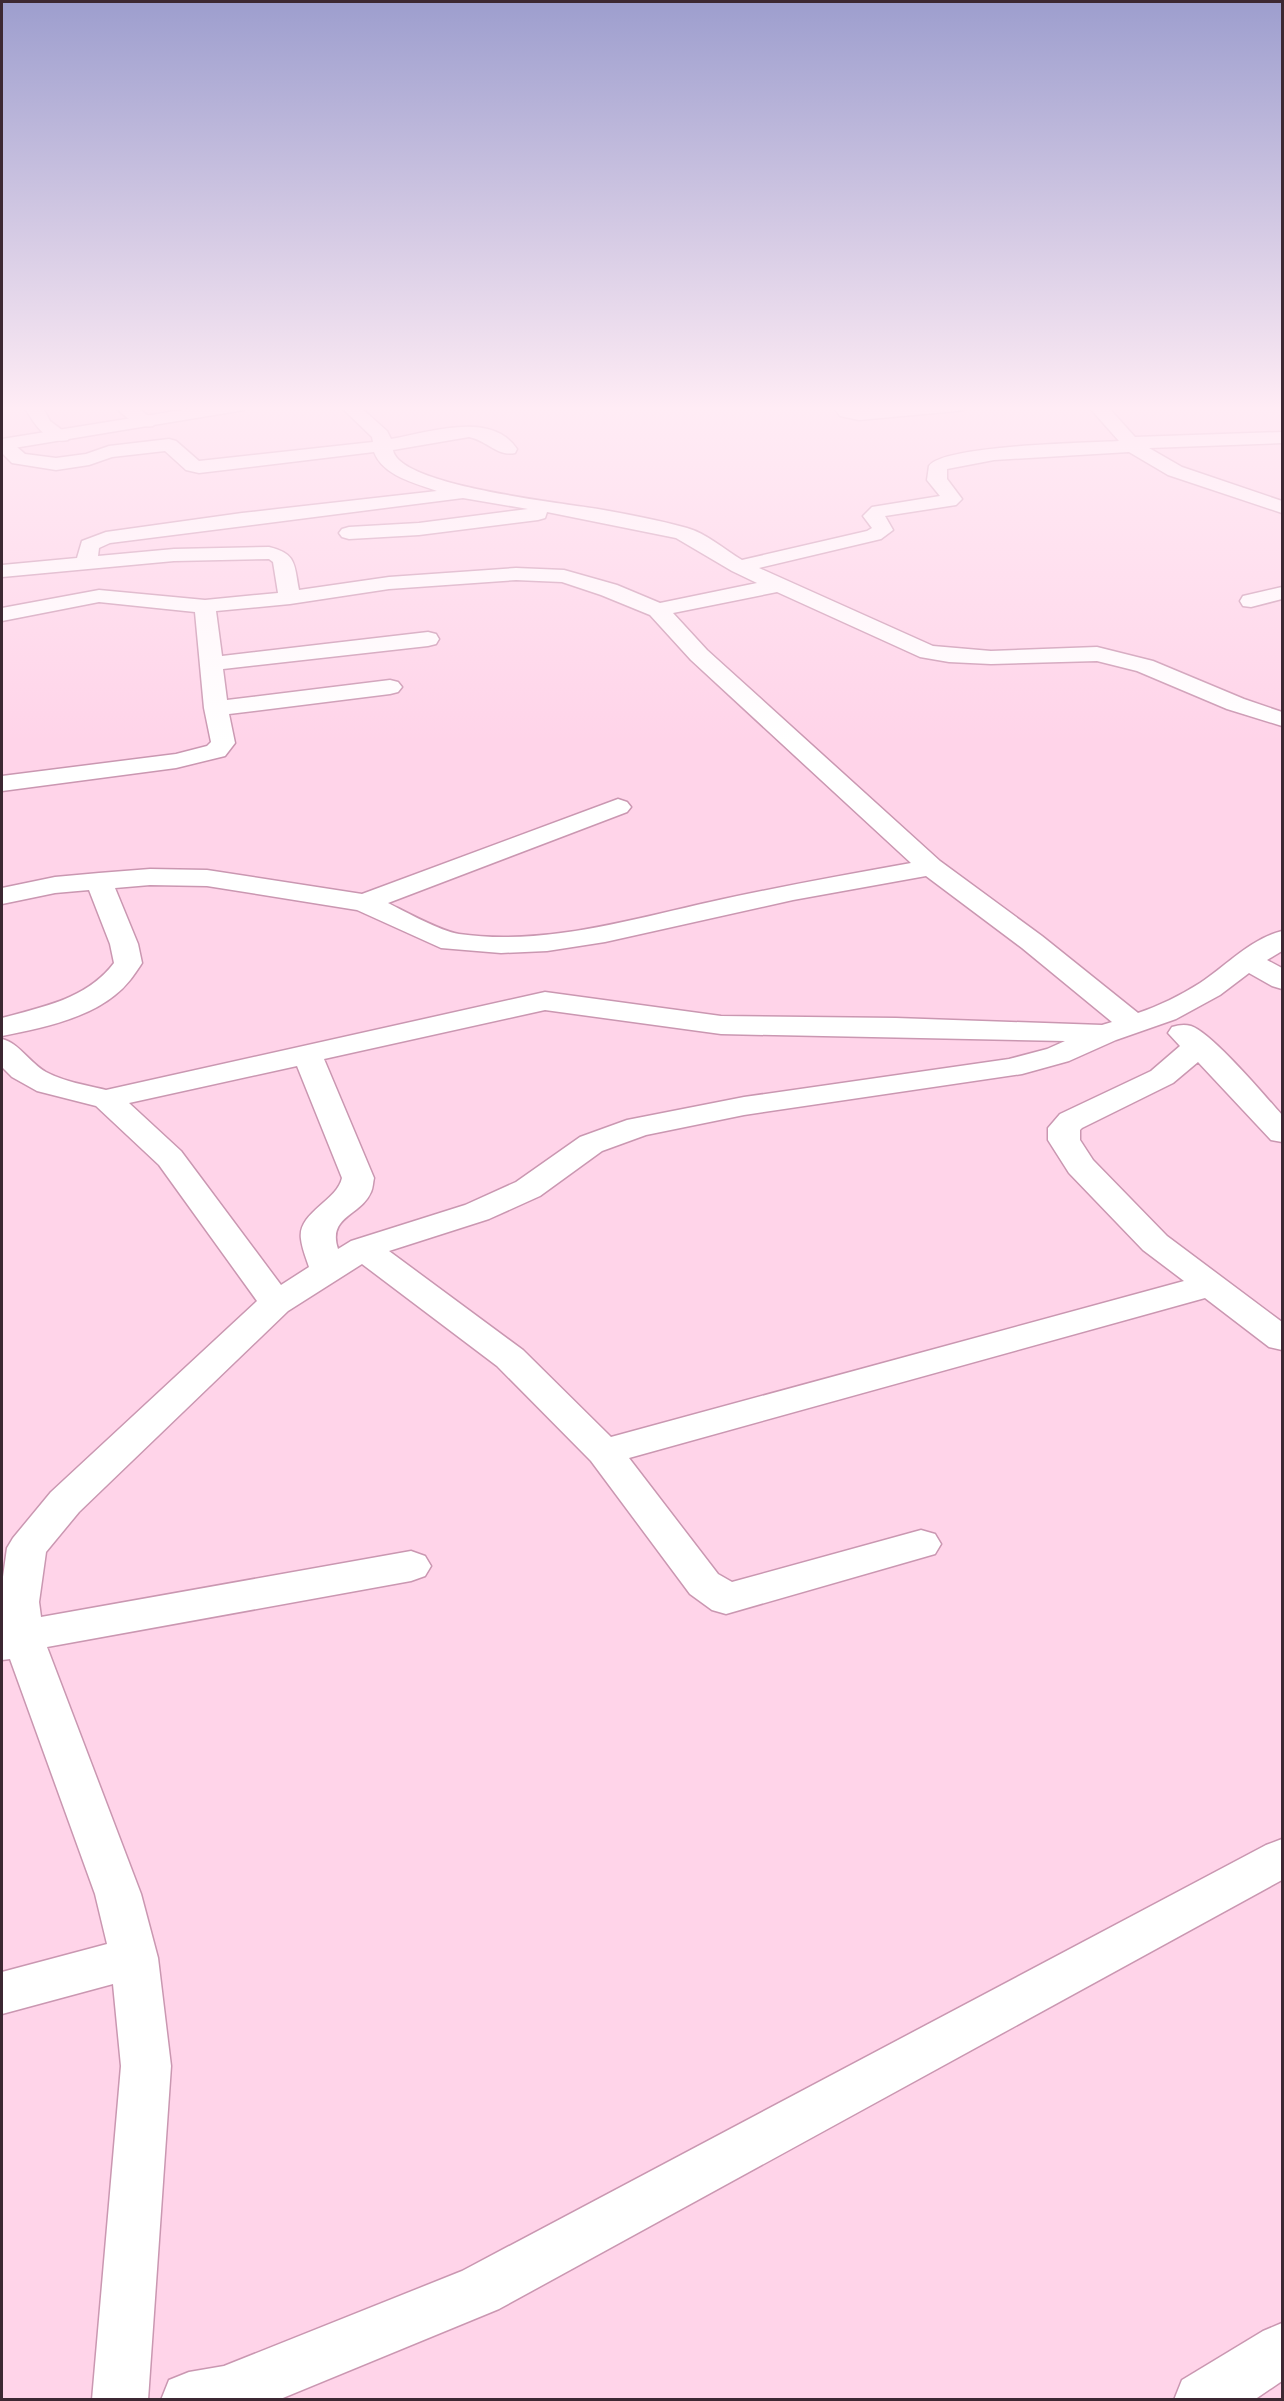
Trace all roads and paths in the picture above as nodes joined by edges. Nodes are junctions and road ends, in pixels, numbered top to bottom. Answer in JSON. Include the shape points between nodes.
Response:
{"nodes":[{"id":1,"x":251,"y":518,"type":"edge"},
{"id":2,"x":511,"y":518,"type":"edge"},
{"id":3,"x":611,"y":518,"type":"edge"},
{"id":4,"x":875,"y":518,"type":"edge"},
{"id":5,"x":349,"y":533,"type":"dead end"},
{"id":6,"x":87,"y":562,"type":"junction"},
{"id":7,"x":739,"y":567,"type":"junction"},
{"id":8,"x":2,"y":571,"type":"edge"},
{"id":9,"x":778,"y":585,"type":"junction"},
{"id":10,"x":1282,"y":593,"type":"edge"},
{"id":11,"x":290,"y":598,"type":"junction"},
{"id":12,"x":1251,"y":601,"type":"dead end"},
{"id":13,"x":205,"y":606,"type":"junction"},
{"id":14,"x":658,"y":610,"type":"junction"},
{"id":15,"x":2,"y":615,"type":"edge"},
{"id":16,"x":428,"y":639,"type":"dead end"},
{"id":17,"x":211,"y":664,"type":"junction"},
{"id":18,"x":390,"y":687,"type":"dead end"},
{"id":19,"x":216,"y":708,"type":"junction"},
{"id":20,"x":1282,"y":719,"type":"edge"},
{"id":21,"x":2,"y":784,"type":"edge"},
{"id":22,"x":618,"y":807,"type":"dead end"},
{"id":23,"x":932,"y":867,"type":"junction"},
{"id":24,"x":99,"y":881,"type":"junction"},
{"id":25,"x":2,"y":896,"type":"edge"},
{"id":26,"x":364,"y":903,"type":"junction"},
{"id":27,"x":1282,"y":939,"type":"edge"},
{"id":28,"x":1247,"y":960,"type":"junction"},
{"id":29,"x":1282,"y":980,"type":"edge"},
{"id":30,"x":1134,"y":1024,"type":"junction"},
{"id":31,"x":2,"y":1027,"type":"edge"},
{"id":32,"x":1198,"y":1046,"type":"junction"},
{"id":33,"x":2,"y":1048,"type":"edge"},
{"id":34,"x":307,"y":1054,"type":"junction"},
{"id":35,"x":106,"y":1099,"type":"junction"},
{"id":36,"x":1282,"y":1133,"type":"edge"},
{"id":37,"x":363,"y":1248,"type":"junction"},
{"id":38,"x":327,"y":1269,"type":"junction"},
{"id":39,"x":1211,"y":1285,"type":"junction"},
{"id":40,"x":276,"y":1303,"type":"junction"},
{"id":41,"x":1282,"y":1339,"type":"edge"},
{"id":42,"x":604,"y":1452,"type":"junction"},
{"id":43,"x":921,"y":1544,"type":"dead end"},
{"id":44,"x":411,"y":1566,"type":"dead end"},
{"id":45,"x":12,"y":1640,"type":"edge"},
{"id":46,"x":1282,"y":1858,"type":"edge"},
{"id":47,"x":134,"y":1958,"type":"junction"},
{"id":48,"x":2,"y":1993,"type":"edge"},
{"id":49,"x":1282,"y":2350,"type":"edge"},
{"id":50,"x":213,"y":2398,"type":"edge"},
{"id":51,"x":120,"y":2400,"type":"edge"},
{"id":52,"x":1202,"y":2400,"type":"edge"}],
"edges":[{"from":1,"to":6,"type":"street","via":[[106,538],[88,545]]},
{"from":2,"to":5,"type":"street"},
{"from":3,"to":7,"type":"street","via":[[683,533]]},
{"from":4,"to":7,"type":"street","via":[[884,530],[874,535]]},
{"from":6,"to":8,"type":"street"},
{"from":6,"to":11,"type":"street","via":[[174,555],[277,555],[283,560]]},
{"from":7,"to":9,"type":"street"},
{"from":9,"to":14,"type":"street"},
{"from":9,"to":20,"type":"street","via":[[928,652],[999,658],[1113,656],[1183,680],[1249,710]]},
{"from":10,"to":12,"type":"street"},
{"from":11,"to":13,"type":"street"},
{"from":11,"to":14,"type":"street","via":[[389,583],[538,573],[564,576]]},
{"from":13,"to":15,"type":"street","via":[[107,596]]},
{"from":13,"to":17,"type":"street"},
{"from":14,"to":23,"type":"street","via":[[699,656]]},
{"from":16,"to":17,"type":"street"},
{"from":17,"to":19,"type":"street"},
{"from":18,"to":19,"type":"street"},
{"from":19,"to":21,"type":"street","via":[[223,743],[216,751]]},
{"from":22,"to":26,"type":"street"},
{"from":23,"to":26,"type":"street","via":[[547,943],[451,942]]},
{"from":23,"to":30,"type":"street"},
{"from":24,"to":25,"type":"street"},
{"from":24,"to":26,"type":"street","via":[[207,878]]},
{"from":24,"to":31,"type":"street","via":[[124,944],[128,963],[120,978],[95,998],[77,1006]]},
{"from":27,"to":28,"type":"street"},
{"from":28,"to":29,"type":"street"},
{"from":28,"to":30,"type":"street","via":[[1210,989]]},
{"from":30,"to":32,"type":"street","via":[[1176,1027]]},
{"from":30,"to":34,"type":"street","via":[[721,1025],[545,1000]]},
{"from":30,"to":37,"type":"street","via":[[1058,1055],[1011,1068],[744,1106],[638,1127],[591,1144],[528,1189],[477,1212]]},
{"from":32,"to":36,"type":"street"},
{"from":32,"to":39,"type":"street","via":[[1162,1077],[1071,1121],[1064,1128],[1064,1140],[1080,1166],[1155,1243]]},
{"from":33,"to":35,"type":"street","via":[[9,1060],[36,1081]]},
{"from":34,"to":35,"type":"street"},
{"from":34,"to":38,"type":"street","via":[[358,1178],[355,1191],[321,1224],[317,1237]]},
{"from":35,"to":40,"type":"street","via":[[170,1158]]},
{"from":37,"to":38,"type":"street"},
{"from":37,"to":42,"type":"street","via":[[510,1358]]},
{"from":38,"to":40,"type":"street"},
{"from":39,"to":41,"type":"street"},
{"from":39,"to":42,"type":"street"},
{"from":40,"to":45,"type":"street","via":[[65,1502],[27,1548]]},
{"from":42,"to":43,"type":"street","via":[[704,1584],[726,1599]]},
{"from":44,"to":45,"type":"street"},
{"from":45,"to":47,"type":"street","via":[[118,1894]]},
{"from":46,"to":50,"type":"street","via":[[480,2290]]},
{"from":47,"to":48,"type":"street"},
{"from":47,"to":51,"type":"street","via":[[146,2066]]},
{"from":49,"to":52,"type":"street"}]}
